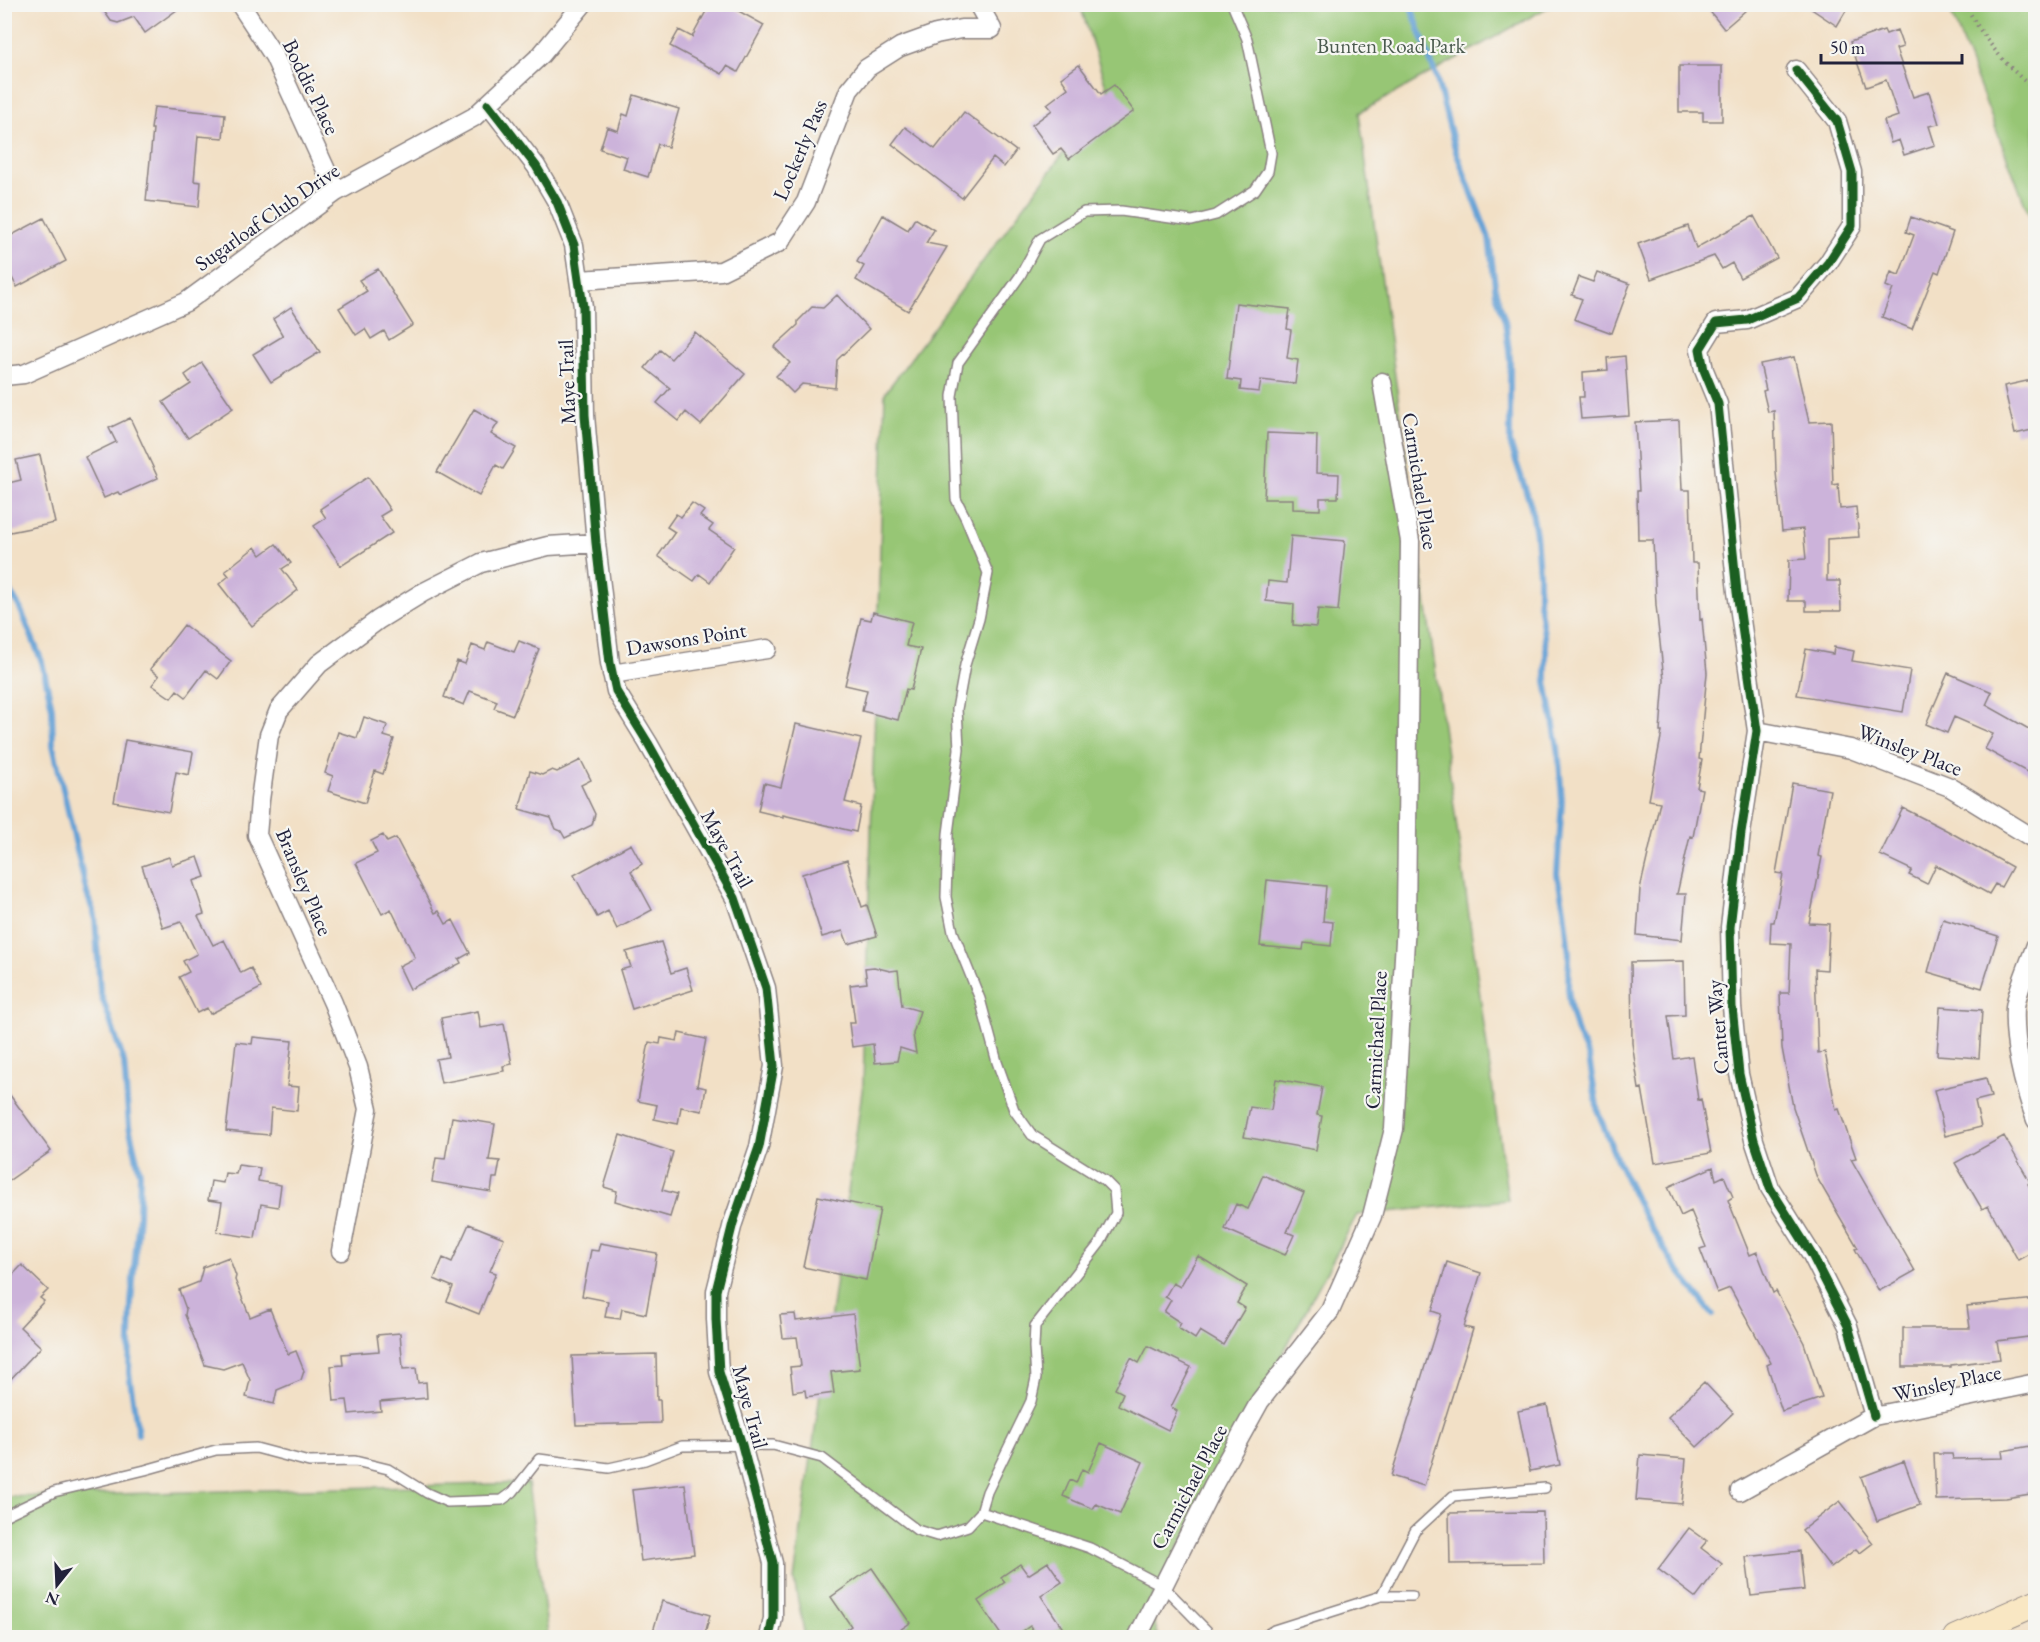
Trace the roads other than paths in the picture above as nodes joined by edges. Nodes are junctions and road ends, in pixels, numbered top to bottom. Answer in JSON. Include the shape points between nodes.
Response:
{"nodes":[{"id":1,"x":240,"y":4,"type":"edge"},
{"id":2,"x":583,"y":4,"type":"edge"},
{"id":3,"x":978,"y":4,"type":"edge"},
{"id":4,"x":1232,"y":4,"type":"edge"},
{"id":5,"x":1796,"y":70,"type":"dead end"},
{"id":6,"x":488,"y":104,"type":"junction"},
{"id":7,"x":336,"y":192,"type":"junction"},
{"id":8,"x":579,"y":280,"type":"junction"},
{"id":9,"x":4,"y":376,"type":"edge"},
{"id":10,"x":1382,"y":382,"type":"dead end"},
{"id":11,"x":596,"y":543,"type":"junction"},
{"id":12,"x":767,"y":649,"type":"dead end"},
{"id":13,"x":612,"y":674,"type":"junction"},
{"id":14,"x":1757,"y":731,"type":"junction"},
{"id":15,"x":2036,"y":840,"type":"edge"},
{"id":16,"x":2036,"y":945,"type":"edge"},
{"id":17,"x":2036,"y":1120,"type":"edge"},
{"id":18,"x":341,"y":1251,"type":"dead end"},
{"id":19,"x":2036,"y":1383,"type":"edge"},
{"id":20,"x":1874,"y":1416,"type":"junction"},
{"id":21,"x":742,"y":1445,"type":"junction"},
{"id":22,"x":1545,"y":1488,"type":"dead end"},
{"id":23,"x":1740,"y":1491,"type":"dead end"},
{"id":24,"x":981,"y":1512,"type":"junction"},
{"id":25,"x":4,"y":1516,"type":"edge"},
{"id":26,"x":1163,"y":1586,"type":"junction"},
{"id":27,"x":1381,"y":1596,"type":"junction"},
{"id":28,"x":1412,"y":1596,"type":"dead end"},
{"id":29,"x":2036,"y":1603,"type":"edge"},
{"id":30,"x":769,"y":1638,"type":"edge"},
{"id":31,"x":1137,"y":1638,"type":"edge"},
{"id":32,"x":1214,"y":1638,"type":"edge"},
{"id":33,"x":1261,"y":1638,"type":"edge"},
{"id":34,"x":1956,"y":1638,"type":"edge"}],
"edges":[{"from":1,"to":7,"type":"street","name":"Boddie Place","via":[[274,56]]},
{"from":2,"to":6,"type":"street","name":"Sugarloaf Club Drive","via":[[541,55]]},
{"from":3,"to":8,"type":"street","name":"Lockerly Pass","via":[[992,30],[936,33],[900,46],[867,68],[849,90],[806,202],[780,242],[721,271]]},
{"from":4,"to":24,"type":"lane","via":[[1246,39],[1271,153],[1268,171],[1254,190],[1216,215],[1192,221],[1121,211],[1084,212],[1040,239],[1020,276],[958,363],[952,396],[956,499],[988,573],[957,709],[959,749],[948,834],[946,897],[953,932],[980,999],[1014,1110],[1032,1135],[1114,1190],[1116,1213],[1100,1243],[1035,1326],[1036,1378],[1031,1401]]},
{"from":5,"to":14,"type":"street","name":"Canter Way","via":[[1837,121],[1852,172],[1852,226],[1798,298],[1747,320],[1716,323],[1700,349],[1718,404]]},
{"from":6,"to":7,"type":"street","name":"Sugarloaf Club Drive","via":[[474,117]]},
{"from":6,"to":8,"type":"street","name":"Maye Trail","via":[[536,166],[556,202],[574,245]]},
{"from":7,"to":9,"type":"street","name":"Sugarloaf Club Drive","via":[[186,303],[24,374]]},
{"from":8,"to":11,"type":"street","name":"Maye Trail"},
{"from":10,"to":26,"type":"street","name":"Carmichael Place","via":[[1410,541],[1406,923],[1394,1129],[1372,1216],[1330,1311],[1260,1401]]},
{"from":11,"to":13,"type":"street","name":"Maye Trail"},
{"from":11,"to":18,"type":"street","name":"Bransley Place","via":[[548,546],[481,563],[422,593],[319,664],[279,710],[269,735],[257,834],[337,1013],[358,1067],[368,1108]]},
{"from":12,"to":13,"type":"street","name":"Dawsons Point"},
{"from":13,"to":21,"type":"street","name":"Maye Trail","via":[[616,691],[735,898],[766,988],[774,1066],[759,1147],[716,1291],[719,1372]]},
{"from":14,"to":15,"type":"street","name":"Winsley Place","via":[[1851,749],[1950,787]]},
{"from":14,"to":20,"type":"street","name":"Canter Way","via":[[1730,927],[1739,1074],[1770,1188],[1812,1255],[1848,1326]]},
{"from":16,"to":17,"type":"street","via":[[2015,1005],[2022,1083]]},
{"from":19,"to":20,"type":"street","name":"Winsley Place"},
{"from":20,"to":23,"type":"street","name":"Winsley Place"},
{"from":21,"to":24,"type":"lane","via":[[773,1445],[822,1458],[917,1530],[938,1536],[968,1526]]},
{"from":21,"to":25,"type":"lane","via":[[682,1446],[609,1468],[539,1459],[502,1500],[447,1502],[388,1469],[355,1461],[309,1462],[256,1448],[216,1450],[54,1492]]},
{"from":21,"to":30,"type":"street","name":"Maye Trail","via":[[773,1563]]},
{"from":22,"to":27,"type":"lane","via":[[1453,1496],[1415,1531]]},
{"from":24,"to":26,"type":"lane","via":[[1090,1548]]},
{"from":26,"to":31,"type":"street","name":"Carmichael Place"},
{"from":26,"to":32,"type":"lane"},
{"from":27,"to":28,"type":"lane"},
{"from":27,"to":33,"type":"lane","via":[[1274,1630]]},
{"from":29,"to":34,"type":"main road"}]}
